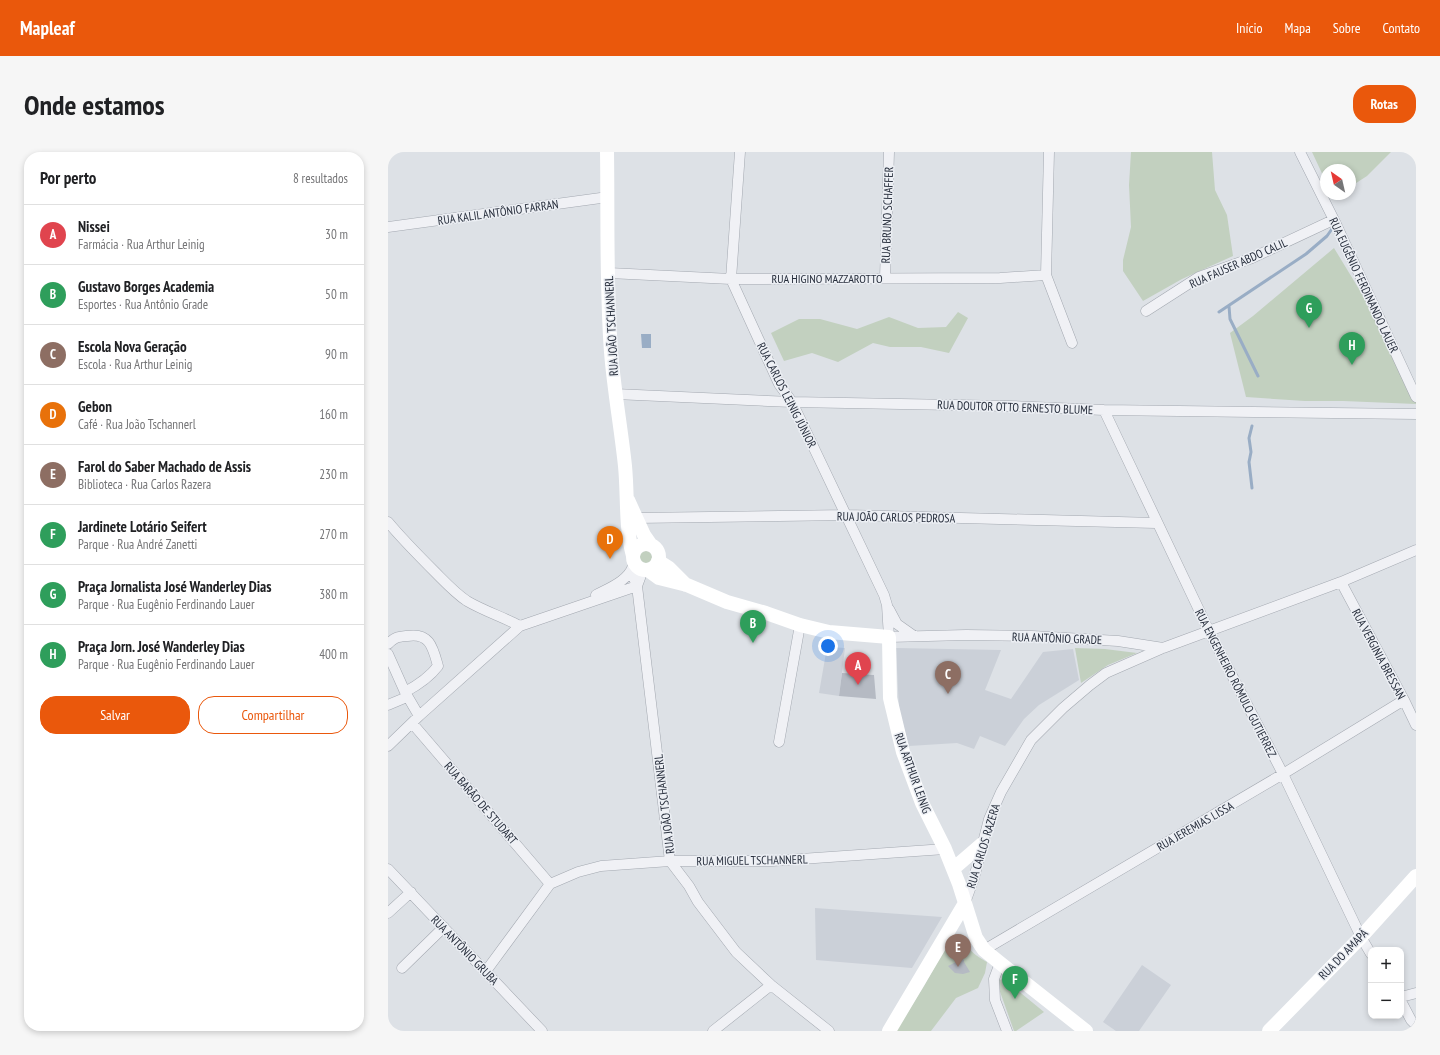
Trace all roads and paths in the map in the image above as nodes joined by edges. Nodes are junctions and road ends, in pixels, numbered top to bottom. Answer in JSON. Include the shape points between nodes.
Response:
{"nodes":[{"id":1,"x":607,"y":152,"type":"edge"},
{"id":2,"x":740,"y":152,"type":"edge"},
{"id":3,"x":889,"y":152,"type":"edge"},
{"id":4,"x":1049,"y":152,"type":"edge"},
{"id":5,"x":1300,"y":152,"type":"edge"},
{"id":6,"x":608,"y":197,"type":"junction"},
{"id":7,"x":1333,"y":220,"type":"junction"},
{"id":8,"x":388,"y":227,"type":"edge"},
{"id":9,"x":609,"y":272,"type":"junction"},
{"id":10,"x":1046,"y":275,"type":"junction"},
{"id":11,"x":732,"y":278,"type":"junction"},
{"id":12,"x":885,"y":278,"type":"junction"},
{"id":13,"x":1146,"y":311,"type":"dead end"},
{"id":14,"x":1072,"y":343,"type":"dead end"},
{"id":15,"x":615,"y":394,"type":"junction"},
{"id":16,"x":1416,"y":397,"type":"edge"},
{"id":17,"x":792,"y":402,"type":"junction"},
{"id":18,"x":1104,"y":410,"type":"junction"},
{"id":19,"x":1416,"y":414,"type":"edge"},
{"id":20,"x":628,"y":498,"type":"junction"},
{"id":21,"x":847,"y":515,"type":"junction"},
{"id":22,"x":636,"y":518,"type":"junction"},
{"id":23,"x":388,"y":522,"type":"edge"},
{"id":24,"x":1156,"y":523,"type":"junction"},
{"id":25,"x":650,"y":545,"type":"junction"},
{"id":26,"x":1416,"y":550,"type":"edge"},
{"id":27,"x":641,"y":565,"type":"junction"},
{"id":28,"x":1341,"y":582,"type":"junction"},
{"id":29,"x":637,"y":586,"type":"junction"},
{"id":30,"x":887,"y":605,"type":"junction"},
{"id":31,"x":568,"y":610,"type":"junction"},
{"id":32,"x":800,"y":625,"type":"junction"},
{"id":33,"x":520,"y":626,"type":"junction"},
{"id":34,"x":1208,"y":631,"type":"junction"},
{"id":35,"x":914,"y":636,"type":"junction"},
{"id":36,"x":889,"y":638,"type":"junction"},
{"id":37,"x":388,"y":644,"type":"edge"},
{"id":38,"x":1163,"y":648,"type":"junction"},
{"id":39,"x":388,"y":654,"type":"edge"},
{"id":40,"x":406,"y":695,"type":"junction"},
{"id":41,"x":1404,"y":700,"type":"junction"},
{"id":42,"x":388,"y":706,"type":"edge"},
{"id":43,"x":416,"y":719,"type":"junction"},
{"id":44,"x":1416,"y":725,"type":"edge"},
{"id":45,"x":779,"y":742,"type":"dead end"},
{"id":46,"x":388,"y":746,"type":"edge"},
{"id":47,"x":1283,"y":774,"type":"junction"},
{"id":48,"x":982,"y":844,"type":"junction"},
{"id":49,"x":945,"y":850,"type":"junction"},
{"id":50,"x":670,"y":861,"type":"junction"},
{"id":51,"x":388,"y":869,"type":"edge"},
{"id":52,"x":953,"y":869,"type":"junction"},
{"id":53,"x":1416,"y":876,"type":"edge"},
{"id":54,"x":550,"y":884,"type":"junction"},
{"id":55,"x":411,"y":892,"type":"junction"},
{"id":56,"x":965,"y":903,"type":"junction"},
{"id":57,"x":388,"y":913,"type":"edge"},
{"id":58,"x":444,"y":927,"type":"junction"},
{"id":59,"x":1360,"y":937,"type":"junction"},
{"id":60,"x":1368,"y":949,"type":"edge"},
{"id":61,"x":984,"y":950,"type":"junction"},
{"id":62,"x":1000,"y":964,"type":"junction"},
{"id":63,"x":402,"y":968,"type":"dead end"},
{"id":64,"x":486,"y":971,"type":"junction"},
{"id":65,"x":771,"y":985,"type":"junction"},
{"id":66,"x":1416,"y":993,"type":"edge"},
{"id":67,"x":1404,"y":996,"type":"edge"},
{"id":68,"x":1404,"y":1007,"type":"edge"},
{"id":69,"x":1416,"y":1025,"type":"edge"},
{"id":70,"x":542,"y":1031,"type":"edge"},
{"id":71,"x":713,"y":1031,"type":"edge"},
{"id":72,"x":829,"y":1031,"type":"edge"},
{"id":73,"x":889,"y":1031,"type":"edge"},
{"id":74,"x":1007,"y":1031,"type":"edge"},
{"id":75,"x":1086,"y":1031,"type":"edge"},
{"id":76,"x":1269,"y":1031,"type":"edge"}],
"edges":[{"from":1,"to":6,"type":"main road","name":"RUA JOÃO TSCHANNERL"},
{"from":2,"to":11,"type":"street","name":"RUA CARLOS LEINIG JÚNIOR"},
{"from":3,"to":12,"type":"street","name":"RUA BRUNO SCHAFFER"},
{"from":4,"to":10,"type":"street"},
{"from":5,"to":7,"type":"street","name":"RUA EUGÊNIO FERDINANDO LAUER"},
{"from":6,"to":8,"type":"street","name":"RUA KALIL ANTÔNIO FARRAN"},
{"from":6,"to":9,"type":"main road","name":"RUA JOÃO TSCHANNERL"},
{"from":7,"to":13,"type":"street","name":"RUA FAUSER ABDO CALIL","via":[[1252,258],[1199,277]]},
{"from":7,"to":16,"type":"street","name":"RUA EUGÊNIO FERDINANDO LAUER"},
{"from":9,"to":11,"type":"street","name":"RUA HIGINO MAZZAROTTO"},
{"from":9,"to":15,"type":"main road","name":"RUA JOÃO TSCHANNERL"},
{"from":10,"to":12,"type":"street","name":"RUA HIGINO MAZZAROTTO","via":[[1000,278]]},
{"from":10,"to":14,"type":"street"},
{"from":11,"to":12,"type":"street","name":"RUA HIGINO MAZZAROTTO"},
{"from":11,"to":17,"type":"street","name":"RUA CARLOS LEINIG JÚNIOR","via":[[779,384]]},
{"from":15,"to":17,"type":"street","name":"RUA DOUTOR OTTO ERNESTO BLUME"},
{"from":15,"to":20,"type":"main road","name":"RUA JOÃO TSCHANNERL"},
{"from":17,"to":18,"type":"street","name":"RUA DOUTOR OTTO ERNESTO BLUME"},
{"from":17,"to":21,"type":"street","name":"RUA CARLOS LEINIG JÚNIOR"},
{"from":18,"to":19,"type":"street","name":"RUA DOUTOR OTTO ERNESTO BLUME"},
{"from":18,"to":24,"type":"street","name":"RUA ENGENHEIRO RÔMULO GUTIERREZ"},
{"from":20,"to":22,"type":"main road","name":"RUA JOÃO TSCHANNERL"},
{"from":20,"to":27,"type":"main road","name":"RUA JOÃO TSCHANNERL","via":[[626,518]]},
{"from":21,"to":22,"type":"street","name":"RUA JOÃO CARLOS PEDROSA"},
{"from":21,"to":24,"type":"street","name":"RUA JOÃO CARLOS PEDROSA"},
{"from":21,"to":30,"type":"street","name":"RUA CARLOS LEINIG JÚNIOR"},
{"from":22,"to":25,"type":"main road","name":"RUA JOÃO TSCHANNERL"},
{"from":23,"to":33,"type":"street","via":[[402,539],[466,600]]},
{"from":24,"to":34,"type":"street","name":"RUA ENGENHEIRO RÔMULO GUTIERREZ"},
{"from":25,"to":27,"type":"main road","via":[[637,548]]},
{"from":25,"to":27,"type":"main road","name":"RUA JOÃO TSCHANNERL","via":[[658,551]]},
{"from":26,"to":28,"type":"street","name":"RUA ANTÔNIO GRADE"},
{"from":27,"to":29,"type":"street"},
{"from":27,"to":31,"type":"street","via":[[625,579]]},
{"from":27,"to":32,"type":"main road","name":"RUA ANTÔNIO GRADE","via":[[659,578],[687,585],[727,602]]},
{"from":28,"to":34,"type":"street","name":"RUA ANTÔNIO GRADE"},
{"from":28,"to":41,"type":"street","name":"RUA VERGINIA BRESSAN"},
{"from":29,"to":31,"type":"street"},
{"from":29,"to":50,"type":"street","name":"RUA JOÃO TSCHANNERL"},
{"from":30,"to":35,"type":"street","name":"RUA CARLOS LEINIG JÚNIOR","via":[[898,624]]},
{"from":30,"to":36,"type":"street","name":"RUA CARLOS LEINIG JÚNIOR"},
{"from":31,"to":33,"type":"street"},
{"from":32,"to":36,"type":"main road","name":"RUA ANTÔNIO GRADE","via":[[829,632]]},
{"from":32,"to":45,"type":"street"},
{"from":33,"to":43,"type":"street"},
{"from":34,"to":38,"type":"street","name":"RUA ANTÔNIO GRADE"},
{"from":34,"to":47,"type":"street","name":"RUA ENGENHEIRO RÔMULO GUTIERREZ"},
{"from":35,"to":36,"type":"street","name":"RUA ANTÔNIO GRADE"},
{"from":35,"to":38,"type":"street","name":"RUA ANTÔNIO GRADE","via":[[1081,638]]},
{"from":36,"to":49,"type":"main road","name":"RUA ARTHUR LEINIG","via":[[890,698],[894,719],[910,772]]},
{"from":37,"to":40,"type":"street","via":[[394,638],[416,634],[424,637],[434,651],[438,666]]},
{"from":38,"to":48,"type":"street","name":"RUA CARLOS RAZERA","via":[[1106,673],[1031,740],[1001,792],[989,819]]},
{"from":39,"to":40,"type":"street","name":"RUA BARÃO DE STUDART"},
{"from":40,"to":42,"type":"street"},
{"from":40,"to":43,"type":"street","name":"RUA BARÃO DE STUDART"},
{"from":41,"to":44,"type":"street","name":"RUA VERGINIA BRESSAN"},
{"from":41,"to":47,"type":"street","name":"RUA JEREMIAS LISSA"},
{"from":43,"to":46,"type":"street"},
{"from":43,"to":54,"type":"street","name":"RUA BARÃO DE STUDART"},
{"from":47,"to":59,"type":"street","name":"RUA ENGENHEIRO RÔMULO GUTIERREZ"},
{"from":47,"to":61,"type":"street","name":"RUA JEREMIAS LISSA"},
{"from":48,"to":52,"type":"main road"},
{"from":48,"to":56,"type":"street","name":"RUA CARLOS RAZERA"},
{"from":49,"to":50,"type":"street","name":"RUA MIGUEL TSCHANNERL","via":[[772,861]]},
{"from":49,"to":52,"type":"main road","name":"RUA ARTHUR LEINIG"},
{"from":50,"to":54,"type":"street","name":"RUA MIGUEL TSCHANNERL","via":[[601,866]]},
{"from":50,"to":65,"type":"street","name":"RUA JOÃO TSCHANNERL","via":[[736,952]]},
{"from":51,"to":55,"type":"street","name":"RUA ANTÔNIO GRUBA"},
{"from":52,"to":56,"type":"main road","name":"RUA ARTHUR LEINIG"},
{"from":53,"to":59,"type":"main road","name":"RUA DO AMAPÁ"},
{"from":54,"to":64,"type":"street"},
{"from":55,"to":57,"type":"street"},
{"from":55,"to":58,"type":"street","name":"RUA ANTÔNIO GRUBA"},
{"from":56,"to":61,"type":"main road","name":"RUA ARTHUR LEINIG","via":[[976,938]]},
{"from":56,"to":73,"type":"main road","name":"RUA CARLOS RAZERA"},
{"from":58,"to":63,"type":"street"},
{"from":58,"to":64,"type":"street","name":"RUA ANTÔNIO GRUBA"},
{"from":59,"to":60,"type":"street","name":"RUA ENGENHEIRO RÔMULO GUTIERREZ"},
{"from":59,"to":76,"type":"main road","name":"RUA DO AMAPÁ"},
{"from":61,"to":62,"type":"main road","name":"RUA ARTHUR LEINIG"},
{"from":62,"to":74,"type":"street","via":[[994,979],[995,1000]]},
{"from":62,"to":75,"type":"main road","name":"RUA ARTHUR LEINIG"},
{"from":64,"to":70,"type":"street","name":"RUA ANTÔNIO GRUBA"},
{"from":65,"to":71,"type":"street"},
{"from":65,"to":72,"type":"street","name":"RUA JOÃO TSCHANNERL"},
{"from":66,"to":67,"type":"street"},
{"from":68,"to":69,"type":"street"}]}
